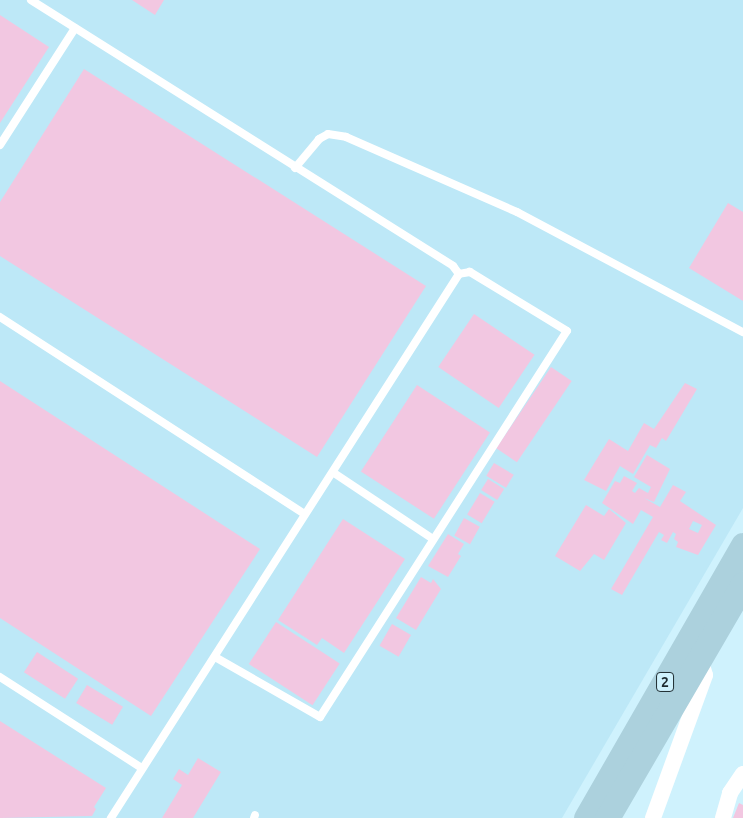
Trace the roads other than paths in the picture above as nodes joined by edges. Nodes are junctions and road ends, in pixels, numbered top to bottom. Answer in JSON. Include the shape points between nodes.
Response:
{"nodes":[{"id":1,"x":31,"y":0,"type":"edge"},
{"id":2,"x":75,"y":28,"type":"junction"},
{"id":3,"x":0,"y":145,"type":"edge"},
{"id":4,"x":295,"y":168,"type":"junction"},
{"id":5,"x":459,"y":274,"type":"junction"},
{"id":6,"x":0,"y":317,"type":"edge"},
{"id":7,"x":743,"y":332,"type":"edge"},
{"id":8,"x":334,"y":472,"type":"junction"},
{"id":9,"x":305,"y":514,"type":"junction"},
{"id":10,"x":433,"y":538,"type":"junction"},
{"id":11,"x":743,"y":545,"type":"edge"},
{"id":12,"x":743,"y":584,"type":"edge"},
{"id":13,"x":215,"y":657,"type":"junction"},
{"id":14,"x":700,"y":659,"type":"junction"},
{"id":15,"x":0,"y":677,"type":"edge"},
{"id":16,"x":142,"y":768,"type":"junction"},
{"id":17,"x":743,"y":774,"type":"edge"},
{"id":18,"x":110,"y":818,"type":"edge"},
{"id":19,"x":586,"y":818,"type":"edge"},
{"id":20,"x":607,"y":818,"type":"edge"},
{"id":21,"x":653,"y":818,"type":"edge"},
{"id":22,"x":723,"y":818,"type":"edge"}],
"edges":[{"from":1,"to":2,"type":"lane"},
{"from":2,"to":3,"type":"lane"},
{"from":2,"to":4,"type":"lane"},
{"from":4,"to":5,"type":"lane","via":[[453,266]]},
{"from":4,"to":7,"type":"lane","via":[[328,134],[346,137],[517,212]]},
{"from":5,"to":8,"type":"lane"},
{"from":5,"to":10,"type":"lane","via":[[470,272],[567,331]]},
{"from":6,"to":9,"type":"lane"},
{"from":8,"to":9,"type":"lane"},
{"from":8,"to":10,"type":"lane"},
{"from":9,"to":13,"type":"lane"},
{"from":10,"to":13,"type":"lane","via":[[320,717]]},
{"from":11,"to":19,"type":"main road","number":"2"},
{"from":12,"to":14,"type":"main road","number":"2"},
{"from":13,"to":16,"type":"lane"},
{"from":14,"to":20,"type":"main road","number":"2"},
{"from":14,"to":21,"type":"street","via":[[705,675]]},
{"from":15,"to":16,"type":"lane"},
{"from":16,"to":18,"type":"lane"},
{"from":17,"to":22,"type":"street","via":[[730,793]]}]}
